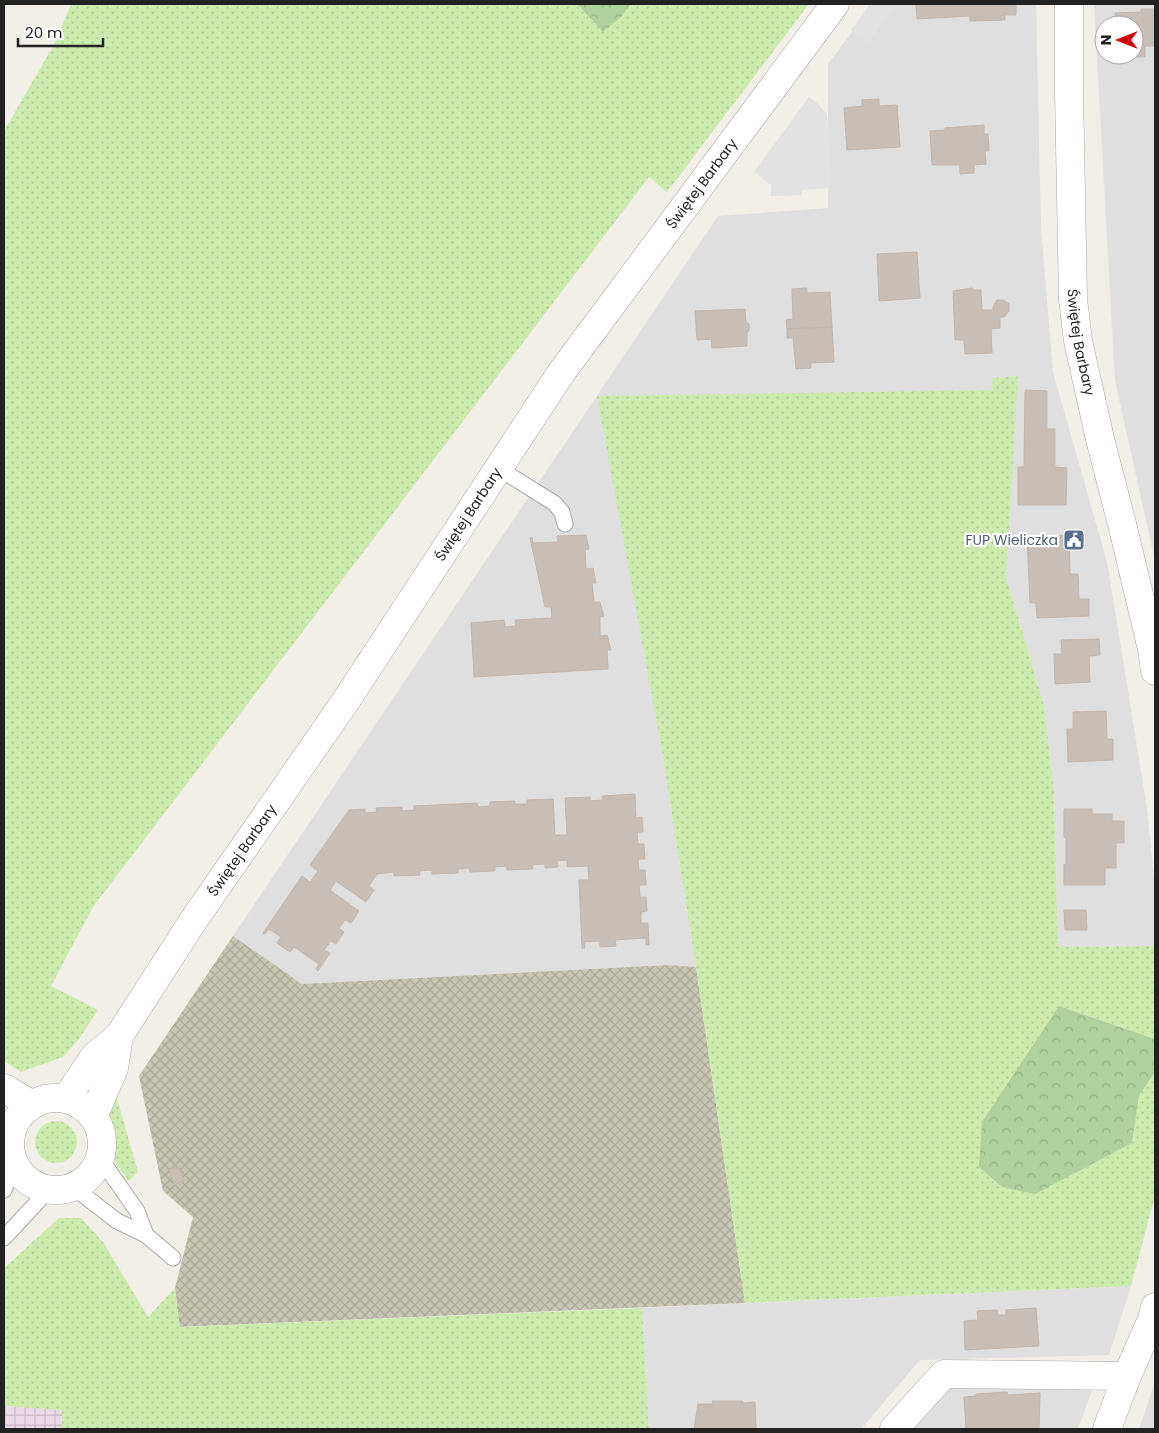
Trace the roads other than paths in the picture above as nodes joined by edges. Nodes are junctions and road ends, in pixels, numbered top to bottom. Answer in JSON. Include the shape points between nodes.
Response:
{"nodes":[{"id":1,"x":835,"y":4,"type":"edge"},
{"id":2,"x":1069,"y":4,"type":"edge"},
{"id":3,"x":498,"y":468,"type":"junction"},
{"id":4,"x":565,"y":524,"type":"dead end"},
{"id":5,"x":1155,"y":671,"type":"edge"},
{"id":6,"x":119,"y":1036,"type":"junction"},
{"id":7,"x":4,"y":1088,"type":"edge"},
{"id":8,"x":66,"y":1099,"type":"junction"},
{"id":9,"x":32,"y":1105,"type":"junction"},
{"id":10,"x":93,"y":1117,"type":"junction"},
{"id":11,"x":10,"y":1145,"type":"edge"},
{"id":12,"x":100,"y":1158,"type":"junction"},
{"id":13,"x":63,"y":1189,"type":"junction"},
{"id":14,"x":4,"y":1190,"type":"edge"},
{"id":15,"x":146,"y":1235,"type":"junction"},
{"id":16,"x":4,"y":1238,"type":"edge"},
{"id":17,"x":173,"y":1258,"type":"dead end"},
{"id":18,"x":1155,"y":1307,"type":"edge"},
{"id":19,"x":1127,"y":1376,"type":"junction"},
{"id":20,"x":894,"y":1429,"type":"edge"},
{"id":21,"x":1108,"y":1429,"type":"edge"}],
"edges":[{"from":1,"to":3,"type":"street","name":"Świętej Barbary","via":[[561,373]]},
{"from":2,"to":5,"type":"street","name":"Świętej Barbary","via":[[1073,292],[1078,341]]},
{"from":3,"to":4,"type":"lane","via":[[554,502],[562,512]]},
{"from":3,"to":6,"type":"street","name":"Świętej Barbary","via":[[344,706],[193,921]]},
{"from":6,"to":8,"type":"street","name":"Świętej Barbary","via":[[94,1057]]},
{"from":6,"to":10,"type":"street","name":"Świętej Barbary","via":[[114,1068]]},
{"from":7,"to":9,"type":"street"},
{"from":8,"to":9,"type":"street","via":[[49,1098]]},
{"from":8,"to":10,"type":"street","via":[[82,1106]]},
{"from":9,"to":11,"type":"street","via":[[13,1127]]},
{"from":10,"to":12,"type":"street","via":[[100,1131]]},
{"from":11,"to":13,"type":"street","via":[[22,1175],[31,1183],[41,1188]]},
{"from":11,"to":14,"type":"lane"},
{"from":12,"to":13,"type":"street","via":[[90,1175]]},
{"from":12,"to":15,"type":"lane","via":[[137,1211]]},
{"from":13,"to":15,"type":"lane"},
{"from":13,"to":16,"type":"lane","via":[[42,1197]]},
{"from":15,"to":17,"type":"lane"},
{"from":18,"to":19,"type":"street"},
{"from":19,"to":20,"type":"street","via":[[944,1374]]},
{"from":19,"to":21,"type":"street"}]}
